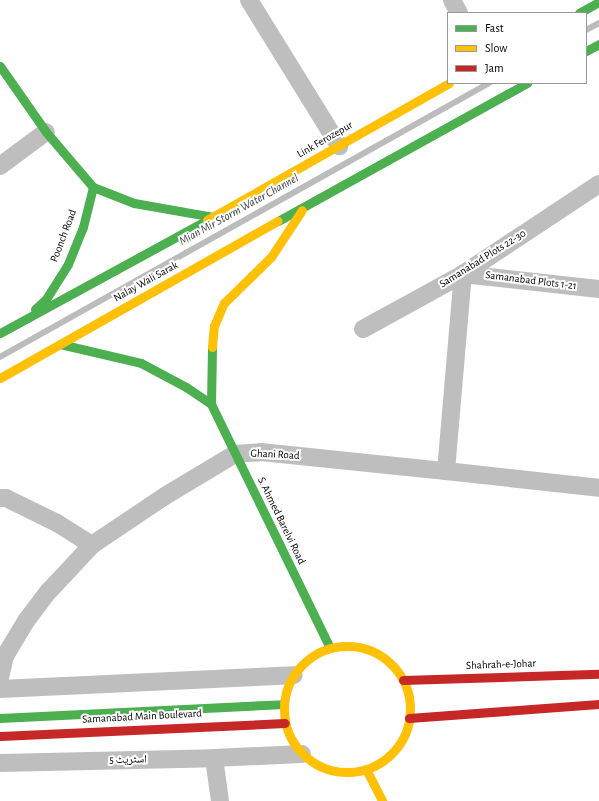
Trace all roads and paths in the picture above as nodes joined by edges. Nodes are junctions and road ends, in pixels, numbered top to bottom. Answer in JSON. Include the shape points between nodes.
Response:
{"nodes":[{"id":1,"x":248,"y":0,"type":"edge"},
{"id":2,"x":452,"y":0,"type":"edge"},
{"id":3,"x":599,"y":2,"type":"edge"},
{"id":4,"x":458,"y":12,"type":"edge"},
{"id":5,"x":580,"y":12,"type":"edge"},
{"id":6,"x":599,"y":44,"type":"edge"},
{"id":7,"x":587,"y":50,"type":"edge"},
{"id":8,"x":0,"y":66,"type":"edge"},
{"id":9,"x":447,"y":84,"type":"edge"},
{"id":10,"x":525,"y":84,"type":"edge"},
{"id":11,"x":46,"y":132,"type":"junction"},
{"id":12,"x":338,"y":146,"type":"junction"},
{"id":13,"x":0,"y":166,"type":"edge"},
{"id":14,"x":599,"y":184,"type":"edge"},
{"id":15,"x":93,"y":187,"type":"junction"},
{"id":16,"x":304,"y":207,"type":"junction"},
{"id":17,"x":213,"y":217,"type":"junction"},
{"id":18,"x":463,"y":274,"type":"junction"},
{"id":19,"x":599,"y":289,"type":"edge"},
{"id":20,"x":18,"y":323,"type":"junction"},
{"id":21,"x":363,"y":329,"type":"dead end"},
{"id":22,"x":0,"y":333,"type":"edge"},
{"id":23,"x":60,"y":344,"type":"junction"},
{"id":24,"x":0,"y":378,"type":"edge"},
{"id":25,"x":211,"y":404,"type":"junction"},
{"id":26,"x":235,"y":454,"type":"junction"},
{"id":27,"x":446,"y":471,"type":"junction"},
{"id":28,"x":599,"y":488,"type":"edge"},
{"id":29,"x":0,"y":498,"type":"edge"},
{"id":30,"x":92,"y":545,"type":"junction"},
{"id":31,"x":330,"y":648,"type":"junction"},
{"id":32,"x":599,"y":674,"type":"edge"},
{"id":33,"x":294,"y":675,"type":"junction"},
{"id":34,"x":0,"y":678,"type":"edge"},
{"id":35,"x":403,"y":680,"type":"junction"},
{"id":36,"x":0,"y":689,"type":"edge"},
{"id":37,"x":284,"y":704,"type":"junction"},
{"id":38,"x":599,"y":704,"type":"edge"},
{"id":39,"x":0,"y":718,"type":"edge"},
{"id":40,"x":409,"y":718,"type":"junction"},
{"id":41,"x":285,"y":723,"type":"junction"},
{"id":42,"x":0,"y":736,"type":"edge"},
{"id":43,"x":302,"y":754,"type":"junction"},
{"id":44,"x":214,"y":758,"type":"junction"},
{"id":45,"x":0,"y":764,"type":"edge"},
{"id":46,"x":366,"y":769,"type":"junction"},
{"id":47,"x":220,"y":801,"type":"edge"},
{"id":48,"x":382,"y":801,"type":"edge"}],
"edges":[{"from":1,"to":12,"type":"street"},
{"from":2,"to":4,"type":"street"},
{"from":3,"to":5,"type":"main road"},
{"from":6,"to":7,"type":"main road"},
{"from":8,"to":11,"type":"main road"},
{"from":9,"to":12,"type":"main road","name":"Link Ferozepur"},
{"from":10,"to":16,"type":"main road"},
{"from":11,"to":13,"type":"street"},
{"from":11,"to":15,"type":"main road"},
{"from":12,"to":17,"type":"main road","name":"Link Ferozepur"},
{"from":14,"to":18,"type":"street","name":"Samanabad Plots 22-30"},
{"from":15,"to":17,"type":"main road","via":[[134,203]]},
{"from":15,"to":20,"type":"main road","name":"Poonch Road","via":[[83,227],[68,264],[46,299]]},
{"from":16,"to":23,"type":"main road","name":"Nalay Wali Sarak"},
{"from":16,"to":25,"type":"main road","name":"S. Ahmed Barelvi Road","via":[[271,258],[224,303],[214,326],[210,355]]},
{"from":17,"to":20,"type":"main road"},
{"from":18,"to":19,"type":"street","name":"Samanabad Plots 1-21"},
{"from":18,"to":21,"type":"street","name":"Samanabad Plots 22-30"},
{"from":18,"to":27,"type":"street"},
{"from":20,"to":22,"type":"main road"},
{"from":23,"to":24,"type":"main road","name":"Nalay Wali Sarak"},
{"from":23,"to":25,"type":"main road","via":[[141,362]]},
{"from":25,"to":26,"type":"main road","name":"S. Ahmed Barelvi Road"},
{"from":26,"to":27,"type":"street","name":"Ghani Road","via":[[261,452]]},
{"from":26,"to":30,"type":"street","name":"Ghani Road","via":[[165,496]]},
{"from":26,"to":31,"type":"main road","name":"S. Ahmed Barelvi Road"},
{"from":27,"to":28,"type":"street","name":"Ghani Road"},
{"from":29,"to":30,"type":"street","via":[[6,498],[57,523]]},
{"from":30,"to":34,"type":"street","name":"Ghani Road","via":[[49,590],[26,621],[5,656]]},
{"from":31,"to":33,"type":"main road","via":[[303,663]]},
{"from":31,"to":35,"type":"main road","via":[[352,646],[372,651],[390,662]]},
{"from":32,"to":35,"type":"main road","name":"Shahrah-e-Johar"},
{"from":33,"to":36,"type":"street"},
{"from":33,"to":37,"type":"main road","via":[[287,689]]},
{"from":35,"to":40,"type":"main road","via":[[409,698]]},
{"from":37,"to":39,"type":"main road","name":"Samanabad Main Boulevard"},
{"from":37,"to":41,"type":"main road"},
{"from":38,"to":40,"type":"main road"},
{"from":40,"to":46,"type":"main road","via":[[404,735],[395,750],[382,761]]},
{"from":41,"to":42,"type":"main road","name":"Samanabad Main Boulevard"},
{"from":41,"to":43,"type":"main road","via":[[291,740]]},
{"from":43,"to":44,"type":"street","name":"اسٹریٹ 5"},
{"from":43,"to":46,"type":"main road","via":[[321,767],[343,772]]},
{"from":44,"to":45,"type":"street","name":"اسٹریٹ 5"},
{"from":44,"to":47,"type":"street"},
{"from":46,"to":48,"type":"main road"}]}
